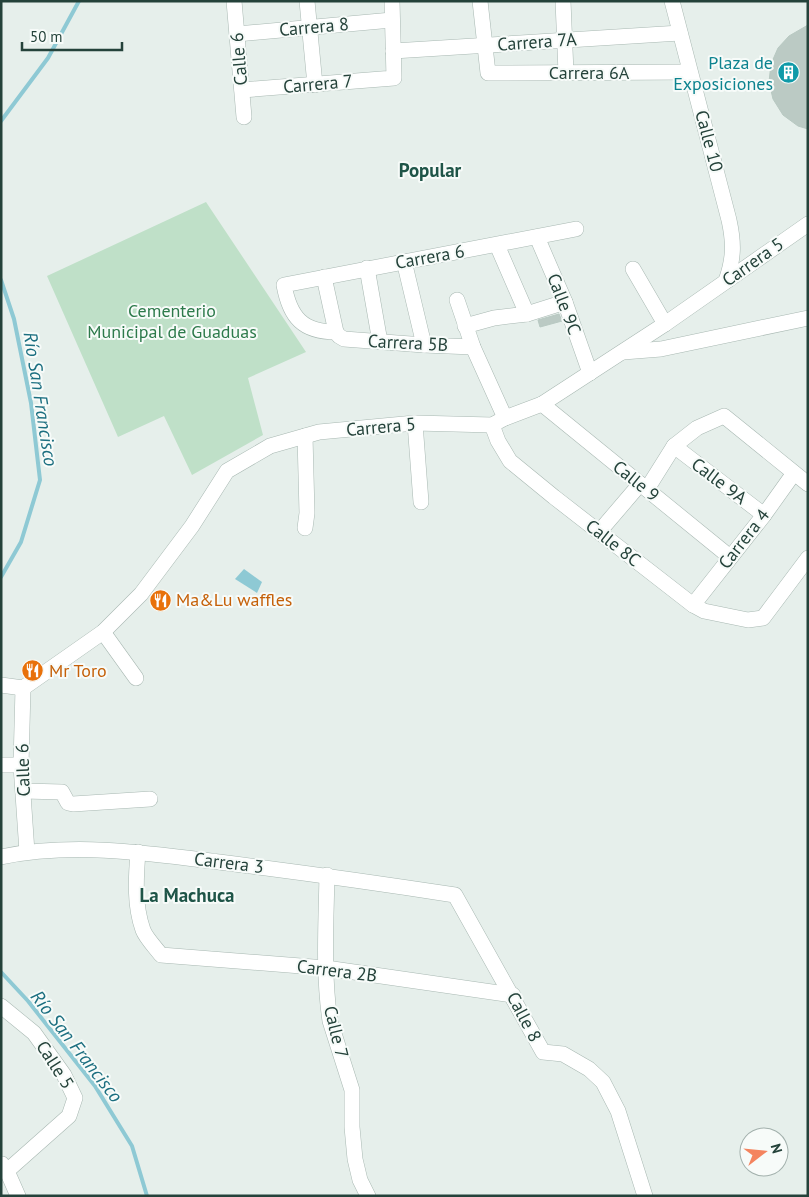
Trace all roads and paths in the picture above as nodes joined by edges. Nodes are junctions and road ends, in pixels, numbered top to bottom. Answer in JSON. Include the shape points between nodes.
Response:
{"nodes":[{"id":1,"x":234,"y":1,"type":"edge"},
{"id":2,"x":307,"y":1,"type":"edge"},
{"id":3,"x":392,"y":1,"type":"edge"},
{"id":4,"x":480,"y":1,"type":"edge"},
{"id":5,"x":563,"y":1,"type":"edge"},
{"id":6,"x":672,"y":1,"type":"edge"},
{"id":7,"x":392,"y":20,"type":"junction"},
{"id":8,"x":309,"y":28,"type":"junction"},
{"id":9,"x":680,"y":33,"type":"junction"},
{"id":10,"x":237,"y":34,"type":"junction"},
{"id":11,"x":564,"y":40,"type":"junction"},
{"id":12,"x":485,"y":45,"type":"junction"},
{"id":13,"x":393,"y":51,"type":"junction"},
{"id":14,"x":690,"y":72,"type":"junction"},
{"id":15,"x":566,"y":73,"type":"junction"},
{"id":16,"x":315,"y":85,"type":"junction"},
{"id":17,"x":242,"y":90,"type":"junction"},
{"id":18,"x":244,"y":117,"type":"dead end"},
{"id":19,"x":808,"y":224,"type":"edge"},
{"id":20,"x":576,"y":229,"type":"dead end"},
{"id":21,"x":537,"y":237,"type":"junction"},
{"id":22,"x":497,"y":245,"type":"junction"},
{"id":23,"x":404,"y":261,"type":"junction"},
{"id":24,"x":367,"y":268,"type":"junction"},
{"id":25,"x":633,"y":269,"type":"dead end"},
{"id":26,"x":324,"y":277,"type":"junction"},
{"id":27,"x":726,"y":281,"type":"junction"},
{"id":28,"x":457,"y":300,"type":"dead end"},
{"id":29,"x":565,"y":302,"type":"junction"},
{"id":30,"x":527,"y":314,"type":"junction"},
{"id":31,"x":808,"y":318,"type":"edge"},
{"id":32,"x":665,"y":324,"type":"junction"},
{"id":33,"x":465,"y":326,"type":"junction"},
{"id":34,"x":340,"y":335,"type":"junction"},
{"id":35,"x":380,"y":342,"type":"junction"},
{"id":36,"x":424,"y":345,"type":"junction"},
{"id":37,"x":473,"y":346,"type":"junction"},
{"id":38,"x":623,"y":352,"type":"junction"},
{"id":39,"x":590,"y":373,"type":"junction"},
{"id":40,"x":542,"y":404,"type":"junction"},
{"id":41,"x":499,"y":421,"type":"junction"},
{"id":42,"x":415,"y":423,"type":"junction"},
{"id":43,"x":305,"y":436,"type":"junction"},
{"id":44,"x":674,"y":446,"type":"junction"},
{"id":45,"x":794,"y":473,"type":"junction"},
{"id":46,"x":808,"y":484,"type":"edge"},
{"id":47,"x":644,"y":486,"type":"junction"},
{"id":48,"x":421,"y":502,"type":"dead end"},
{"id":49,"x":764,"y":515,"type":"junction"},
{"id":50,"x":305,"y":528,"type":"dead end"},
{"id":51,"x":599,"y":532,"type":"junction"},
{"id":52,"x":730,"y":557,"type":"junction"},
{"id":53,"x":808,"y":558,"type":"edge"},
{"id":54,"x":693,"y":605,"type":"junction"},
{"id":55,"x":103,"y":632,"type":"junction"},
{"id":56,"x":136,"y":678,"type":"dead end"},
{"id":57,"x":1,"y":685,"type":"edge"},
{"id":58,"x":23,"y":688,"type":"junction"},
{"id":59,"x":1,"y":765,"type":"edge"},
{"id":60,"x":21,"y":765,"type":"junction"},
{"id":61,"x":24,"y":790,"type":"junction"},
{"id":62,"x":150,"y":799,"type":"dead end"},
{"id":63,"x":27,"y":852,"type":"junction"},
{"id":64,"x":138,"y":852,"type":"junction"},
{"id":65,"x":1,"y":857,"type":"edge"},
{"id":66,"x":327,"y":875,"type":"junction"},
{"id":67,"x":455,"y":895,"type":"joint"},
{"id":68,"x":326,"y":968,"type":"junction"},
{"id":69,"x":513,"y":996,"type":"junction"},
{"id":70,"x":1,"y":1006,"type":"edge"},
{"id":71,"x":4,"y":1167,"type":"edge"},
{"id":72,"x":18,"y":1196,"type":"edge"},
{"id":73,"x":368,"y":1196,"type":"edge"},
{"id":74,"x":645,"y":1196,"type":"edge"}],
"edges":[{"from":1,"to":10,"type":"street","name":"Calle 6"},
{"from":2,"to":8,"type":"street"},
{"from":3,"to":7,"type":"street"},
{"from":4,"to":12,"type":"street"},
{"from":5,"to":11,"type":"street"},
{"from":6,"to":9,"type":"street","name":"Calle 10"},
{"from":7,"to":8,"type":"street","name":"Carrera 8"},
{"from":7,"to":13,"type":"street"},
{"from":8,"to":10,"type":"street","name":"Carrera 8"},
{"from":8,"to":16,"type":"street"},
{"from":9,"to":11,"type":"street","name":"Carrera 7A"},
{"from":9,"to":14,"type":"street","name":"Calle 10"},
{"from":10,"to":17,"type":"street","name":"Calle 6"},
{"from":11,"to":12,"type":"street","name":"Carrera 7A"},
{"from":11,"to":15,"type":"street"},
{"from":12,"to":13,"type":"street","name":"Carrera 7A"},
{"from":12,"to":15,"type":"street","name":"Carrera 6A","via":[[488,73]]},
{"from":13,"to":16,"type":"street","name":"Carrera 7","via":[[394,78]]},
{"from":14,"to":15,"type":"street","name":"Carrera 6A"},
{"from":14,"to":27,"type":"street","name":"Calle 10","via":[[734,243]]},
{"from":16,"to":17,"type":"street","name":"Carrera 7"},
{"from":17,"to":18,"type":"street","name":"Calle 6"},
{"from":19,"to":27,"type":"street","name":"Carrera 5"},
{"from":20,"to":21,"type":"street","name":"Carrera 6"},
{"from":21,"to":22,"type":"street","name":"Carrera 6"},
{"from":21,"to":29,"type":"street","name":"Calle 9C"},
{"from":22,"to":23,"type":"street","name":"Carrera 6"},
{"from":22,"to":30,"type":"street"},
{"from":23,"to":24,"type":"street","name":"Carrera 6"},
{"from":23,"to":36,"type":"street"},
{"from":24,"to":26,"type":"street","name":"Carrera 6"},
{"from":24,"to":35,"type":"street"},
{"from":25,"to":32,"type":"street"},
{"from":26,"to":34,"type":"street"},
{"from":26,"to":34,"type":"street","name":"Carrera 6","via":[[284,285],[287,301],[294,315],[306,327]]},
{"from":27,"to":32,"type":"street","name":"Carrera 5"},
{"from":28,"to":33,"type":"street"},
{"from":29,"to":30,"type":"street","name":"Carrera 5B"},
{"from":29,"to":39,"type":"street","name":"Calle 9C"},
{"from":30,"to":33,"type":"street","name":"Carrera 5B"},
{"from":31,"to":38,"type":"street","via":[[661,349]]},
{"from":32,"to":38,"type":"street","name":"Carrera 5"},
{"from":33,"to":37,"type":"street"},
{"from":34,"to":35,"type":"street","name":"Carrera 5B"},
{"from":35,"to":36,"type":"street","name":"Carrera 5B"},
{"from":36,"to":37,"type":"street","name":"Carrera 5B"},
{"from":37,"to":41,"type":"street"},
{"from":38,"to":39,"type":"street","name":"Carrera 5"},
{"from":39,"to":40,"type":"street","name":"Carrera 5"},
{"from":40,"to":41,"type":"street","name":"Carrera 5"},
{"from":40,"to":47,"type":"street","name":"Calle 9"},
{"from":41,"to":42,"type":"street","name":"Carrera 5"},
{"from":41,"to":51,"type":"street","name":"Calle 8C","via":[[498,441],[510,461]]},
{"from":42,"to":43,"type":"street","name":"Carrera 5"},
{"from":42,"to":48,"type":"street"},
{"from":43,"to":50,"type":"street"},
{"from":43,"to":55,"type":"street","name":"Carrera 5","via":[[270,446],[227,471],[192,526],[141,594]]},
{"from":44,"to":45,"type":"street","via":[[697,428],[724,416]]},
{"from":44,"to":47,"type":"street"},
{"from":44,"to":49,"type":"street","name":"Calle 9A"},
{"from":45,"to":46,"type":"street"},
{"from":45,"to":49,"type":"street","name":"Carrera 4"},
{"from":47,"to":51,"type":"street"},
{"from":47,"to":52,"type":"street","name":"Calle 9"},
{"from":49,"to":52,"type":"street","name":"Carrera 4"},
{"from":51,"to":54,"type":"street","name":"Calle 8C"},
{"from":52,"to":54,"type":"street","name":"Carrera 4"},
{"from":53,"to":54,"type":"street","name":"Calle 8C","via":[[763,618],[748,620],[704,611]]},
{"from":55,"to":56,"type":"street"},
{"from":55,"to":58,"type":"street","name":"Carrera 5"},
{"from":57,"to":58,"type":"street"},
{"from":58,"to":60,"type":"street","name":"Calle 6"},
{"from":59,"to":60,"type":"street"},
{"from":60,"to":61,"type":"street","name":"Calle 6"},
{"from":61,"to":62,"type":"street","via":[[62,792],[68,803],[73,804]]},
{"from":61,"to":63,"type":"street","name":"Calle 6"},
{"from":63,"to":64,"type":"street","name":"Carrera 3"},
{"from":63,"to":65,"type":"street","name":"Carrera 3"},
{"from":64,"to":66,"type":"street","name":"Carrera 3"},
{"from":64,"to":68,"type":"street","name":"Carrera 2B","via":[[135,878],[139,914],[143,931],[161,955]]},
{"from":66,"to":67,"type":"street","name":"Carrera 3"},
{"from":66,"to":68,"type":"street","name":"Calle 7"},
{"from":67,"to":69,"type":"street","name":"Calle 8"},
{"from":68,"to":69,"type":"street","name":"Carrera 2B"},
{"from":68,"to":73,"type":"street","name":"Calle 7","via":[[330,1021],[352,1090],[354,1159]]},
{"from":69,"to":74,"type":"street","name":"Calle 8","via":[[543,1052],[563,1054],[589,1069],[603,1082],[618,1111]]},
{"from":70,"to":71,"type":"street","name":"Calle 5","via":[[34,1033],[64,1075],[75,1098],[69,1116]]},
{"from":71,"to":72,"type":"street"}]}
